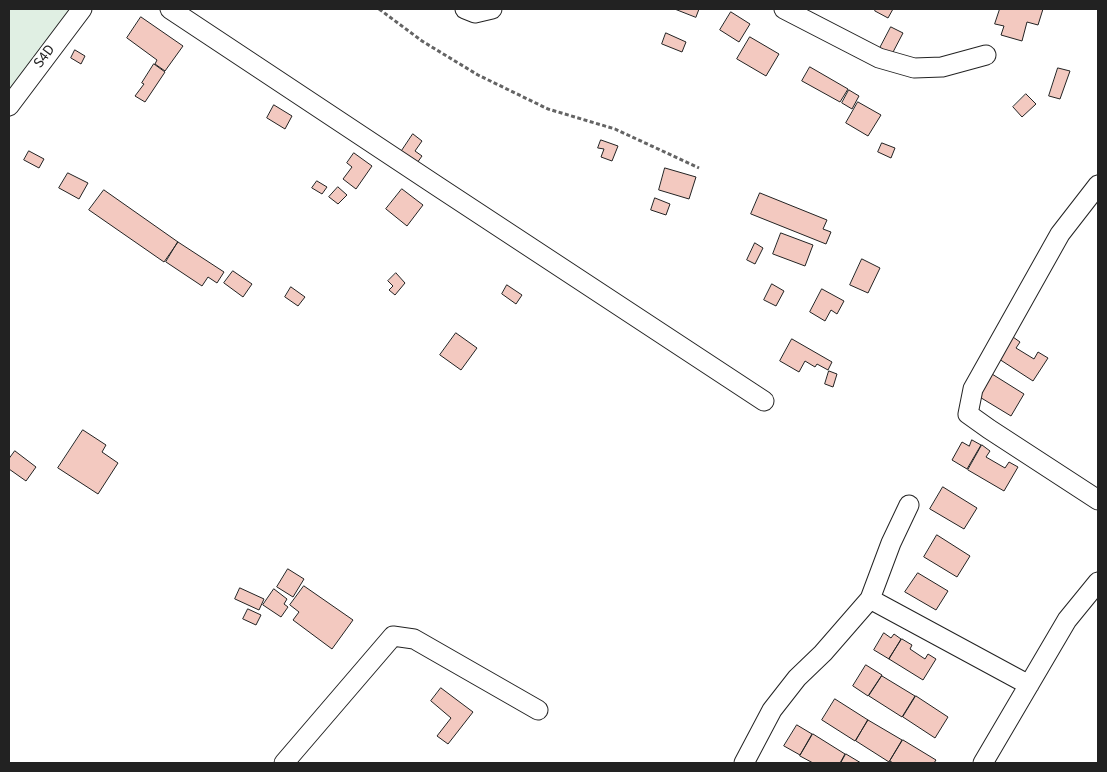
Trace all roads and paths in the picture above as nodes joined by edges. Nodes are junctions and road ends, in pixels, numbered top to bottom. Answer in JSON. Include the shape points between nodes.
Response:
{"nodes":[{"id":1,"x":82,"y":9,"type":"edge"},
{"id":2,"x":170,"y":9,"type":"edge"},
{"id":3,"x":379,"y":9,"type":"edge"},
{"id":4,"x":465,"y":9,"type":"edge"},
{"id":5,"x":492,"y":9,"type":"edge"},
{"id":6,"x":784,"y":9,"type":"edge"},
{"id":7,"x":986,"y":55,"type":"dead end"},
{"id":8,"x":9,"y":106,"type":"edge"},
{"id":9,"x":699,"y":168,"type":"dead end"},
{"id":10,"x":1097,"y":190,"type":"edge"},
{"id":11,"x":764,"y":401,"type":"dead end"},
{"id":12,"x":1098,"y":500,"type":"edge"},
{"id":13,"x":909,"y":505,"type":"dead end"},
{"id":14,"x":1098,"y":582,"type":"edge"},
{"id":15,"x":870,"y":599,"type":"junction"},
{"id":16,"x":1028,"y":686,"type":"junction"},
{"id":17,"x":538,"y":710,"type":"dead end"},
{"id":18,"x":284,"y":763,"type":"edge"},
{"id":19,"x":744,"y":763,"type":"edge"},
{"id":20,"x":983,"y":763,"type":"edge"}],
"edges":[{"from":1,"to":8,"type":"street","name":"S4D"},
{"from":2,"to":11,"type":"street"},
{"from":3,"to":9,"type":"path","via":[[422,42],[478,75],[548,109],[615,129]]},
{"from":4,"to":5,"type":"street","via":[[475,13]]},
{"from":6,"to":7,"type":"street","via":[[879,58],[914,68],[942,67]]},
{"from":10,"to":12,"type":"street","via":[[1055,242],[973,389],[968,414]]},
{"from":13,"to":15,"type":"street"},
{"from":14,"to":16,"type":"street","via":[[1067,620]]},
{"from":15,"to":16,"type":"street"},
{"from":15,"to":19,"type":"street","via":[[772,710]]},
{"from":16,"to":20,"type":"street"},
{"from":17,"to":18,"type":"street","via":[[414,639],[393,636]]}]}
